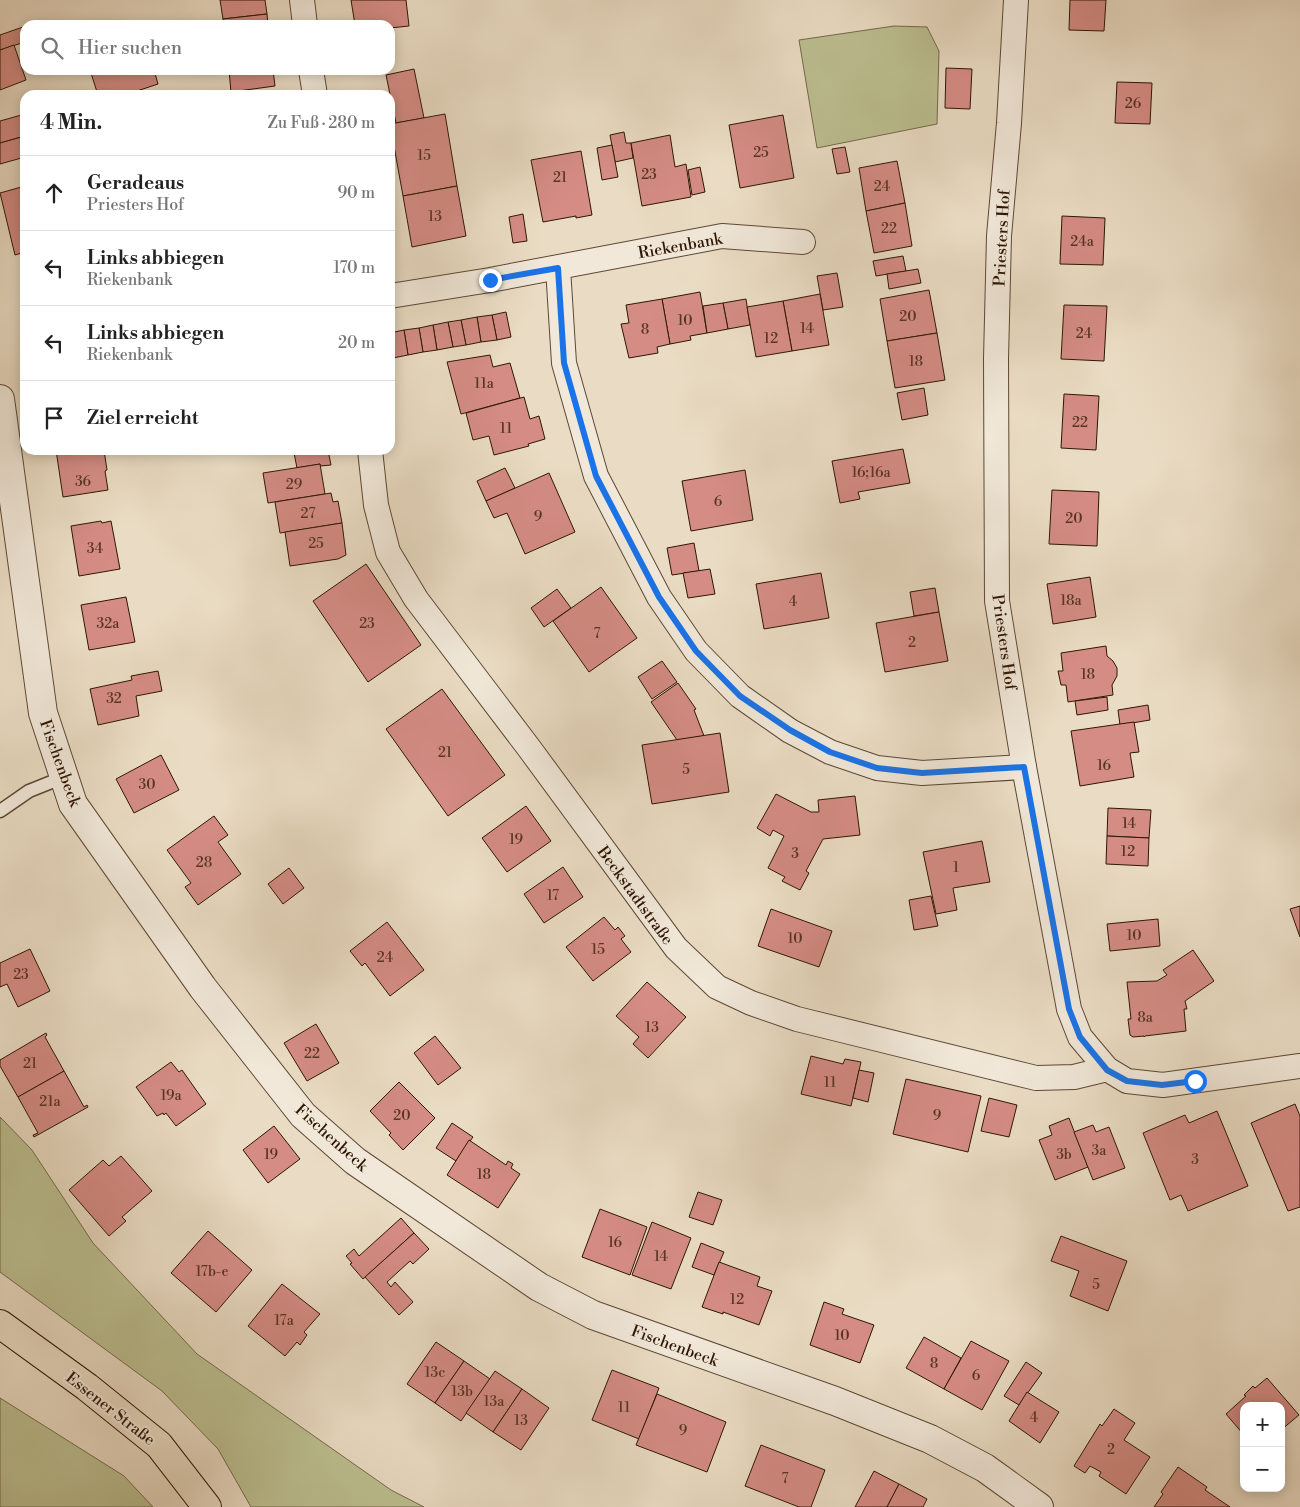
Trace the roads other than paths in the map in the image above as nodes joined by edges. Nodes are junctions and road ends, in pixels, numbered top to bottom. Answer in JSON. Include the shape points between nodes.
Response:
{"nodes":[{"id":1,"x":302,"y":0,"type":"edge"},
{"id":2,"x":1016,"y":0,"type":"edge"},
{"id":3,"x":304,"y":20,"type":"edge"},
{"id":4,"x":313,"y":75,"type":"edge"},
{"id":5,"x":314,"y":90,"type":"edge"},
{"id":6,"x":803,"y":242,"type":"dead end"},
{"id":7,"x":558,"y":268,"type":"junction"},
{"id":8,"x":395,"y":295,"type":"edge"},
{"id":9,"x":0,"y":399,"type":"edge"},
{"id":10,"x":371,"y":455,"type":"edge"},
{"id":11,"x":1024,"y":767,"type":"junction"},
{"id":12,"x":64,"y":777,"type":"junction"},
{"id":13,"x":0,"y":811,"type":"edge"},
{"id":14,"x":1300,"y":1066,"type":"edge"},
{"id":15,"x":1107,"y":1070,"type":"junction"},
{"id":16,"x":0,"y":1324,"type":"edge"},
{"id":17,"x":206,"y":1507,"type":"edge"},
{"id":18,"x":1039,"y":1507,"type":"edge"}],
"edges":[{"from":1,"to":3,"type":"street"},
{"from":2,"to":11,"type":"street","name":"Priesters Hof","via":[[999,245],[997,591]]},
{"from":4,"to":5,"type":"street"},
{"from":6,"to":7,"type":"street","name":"Riekenbank","via":[[722,236]]},
{"from":7,"to":8,"type":"street","name":"Riekenbank"},
{"from":7,"to":11,"type":"street","via":[[564,363],[596,476],[659,597],[696,651],[740,696],[830,752],[877,768],[922,773]]},
{"from":9,"to":12,"type":"street","name":"Fischenbeck","via":[[43,714]]},
{"from":10,"to":15,"type":"street","name":"Beckstadtstraße","via":[[376,505],[388,552],[416,599],[676,948],[717,987],[797,1019],[1036,1078],[1074,1077]]},
{"from":11,"to":15,"type":"street","name":"Priesters Hof","via":[[1069,1009],[1080,1037]]},
{"from":12,"to":13,"type":"lane","via":[[29,792]]},
{"from":12,"to":18,"type":"street","name":"Fischenbeck","via":[[73,804],[203,988],[303,1114],[355,1161],[539,1286],[593,1315],[835,1401],[930,1439],[985,1468]]},
{"from":14,"to":15,"type":"street","name":"Priesters Hof","via":[[1162,1085],[1127,1081]]},
{"from":16,"to":17,"type":"main road","name":"Essener Straße","via":[[87,1387],[159,1445]]}]}
